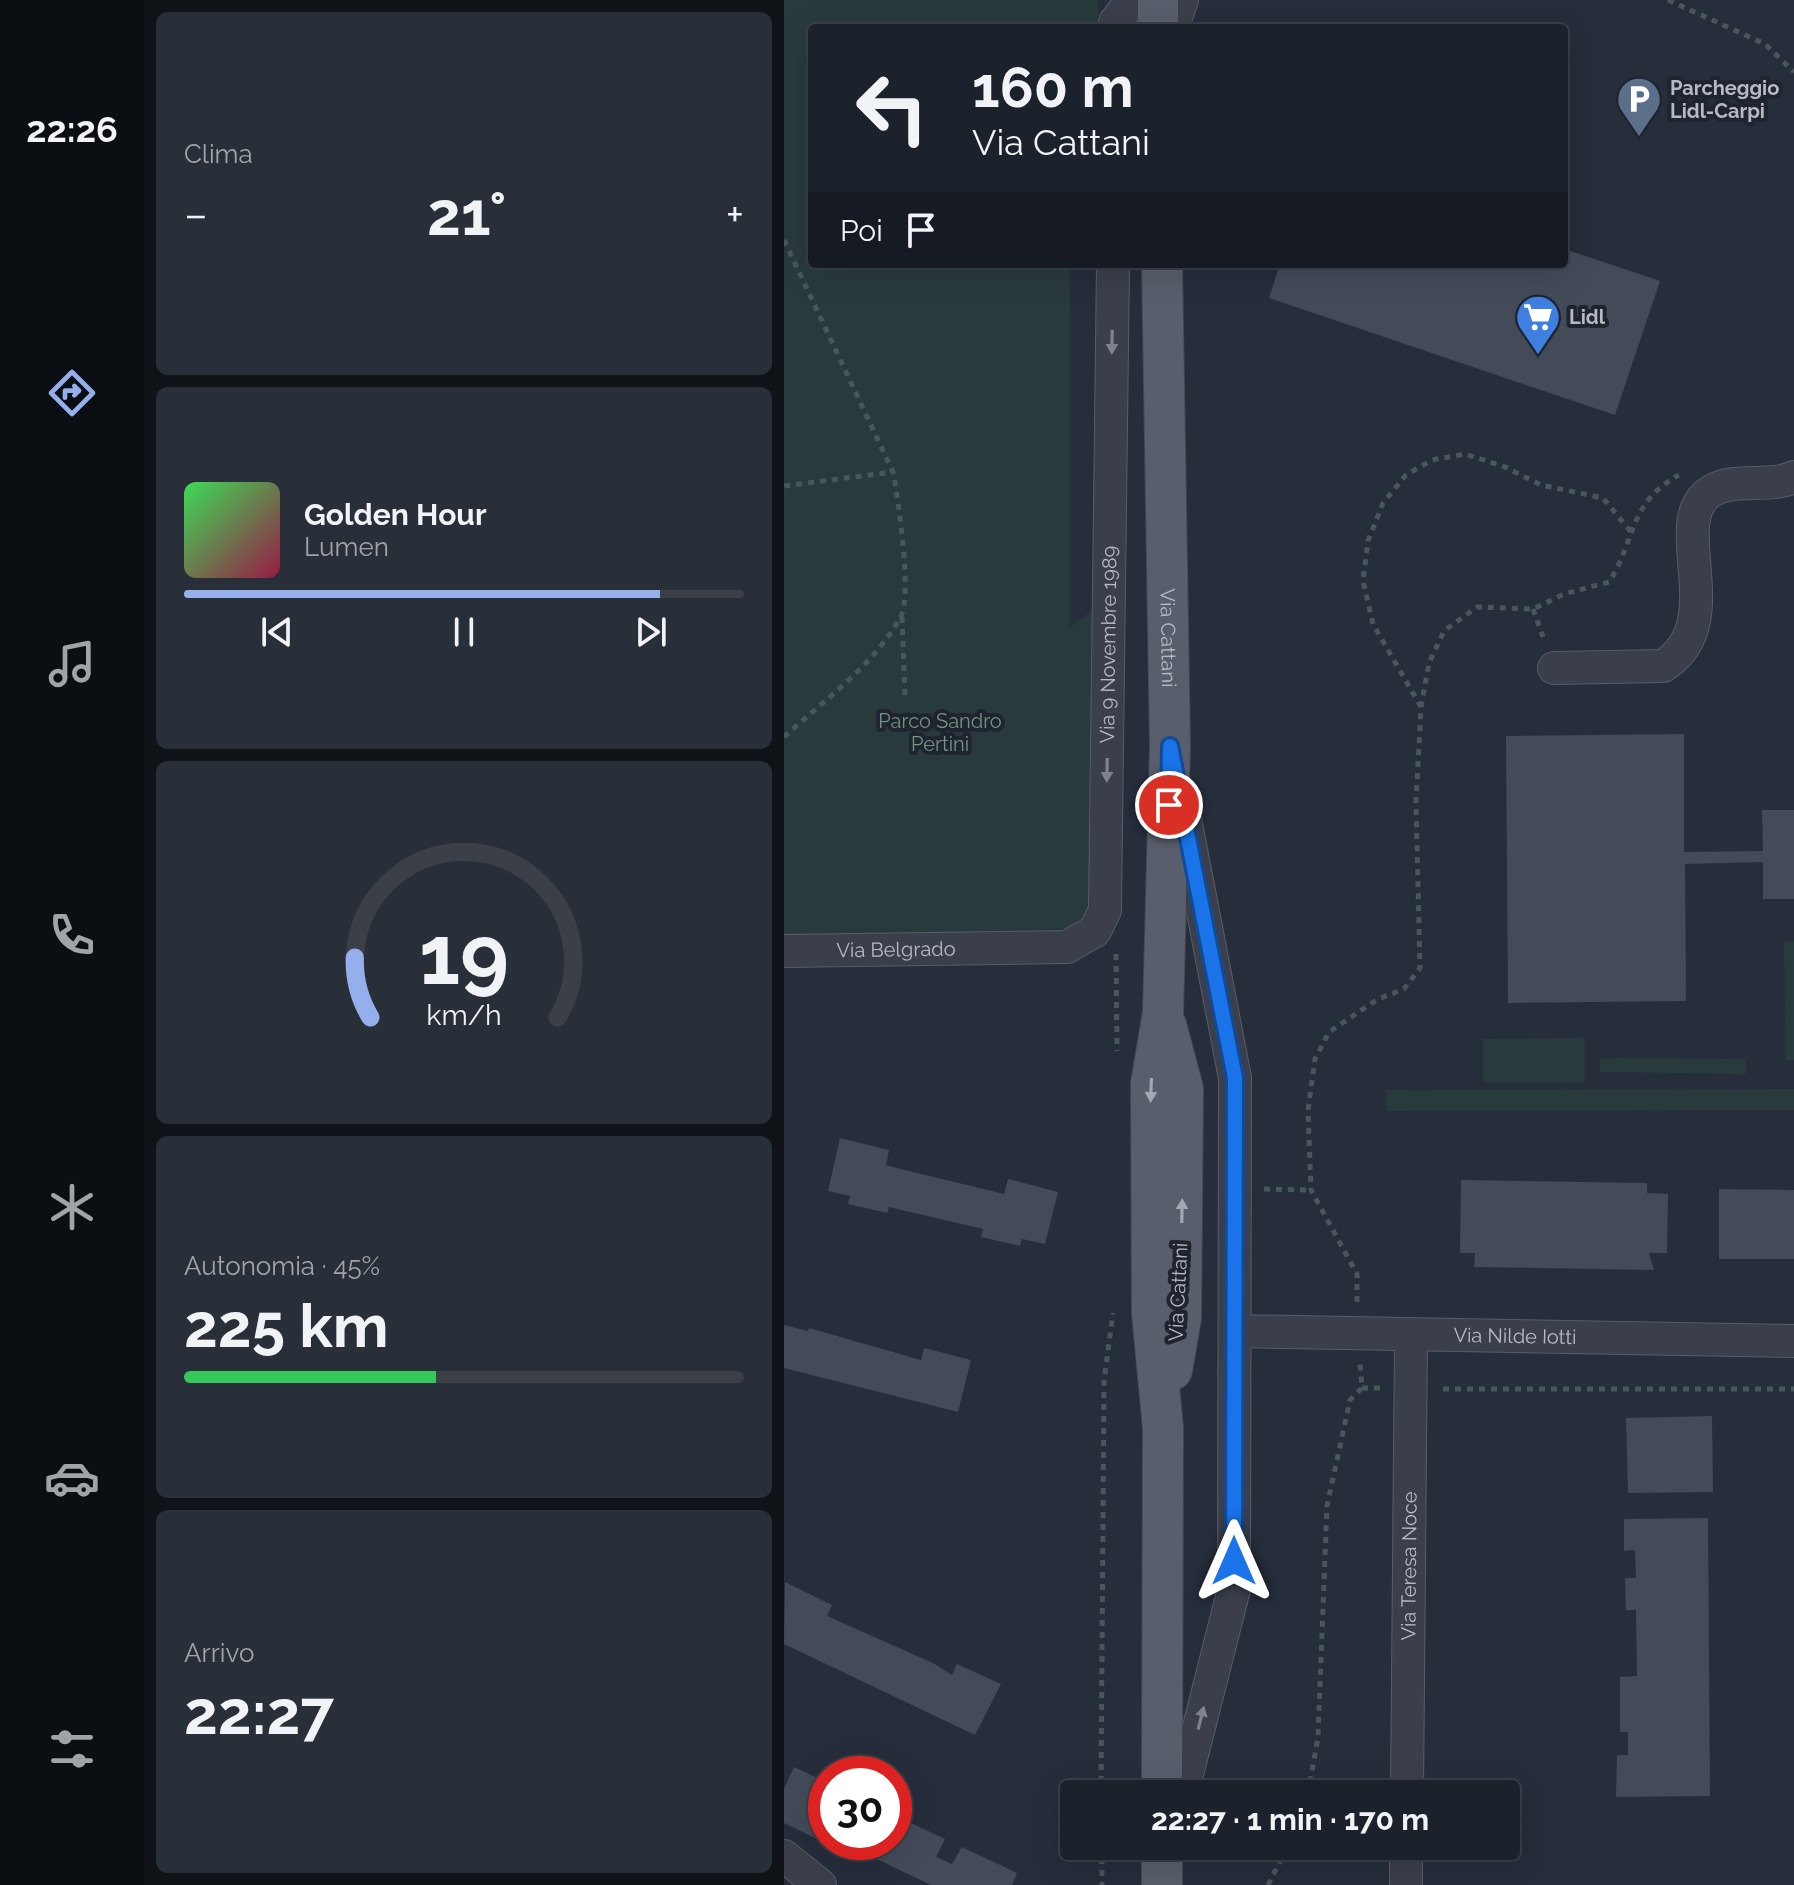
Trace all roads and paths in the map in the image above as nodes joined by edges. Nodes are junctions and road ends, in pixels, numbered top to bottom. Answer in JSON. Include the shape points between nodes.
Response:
{"nodes":[{"id":1,"x":1132,"y":0,"type":"edge"},
{"id":2,"x":1158,"y":0,"type":"edge"},
{"id":3,"x":1182,"y":0,"type":"edge"},
{"id":4,"x":1668,"y":0,"type":"edge"},
{"id":5,"x":1115,"y":24,"type":"edge"},
{"id":6,"x":1158,"y":24,"type":"edge"},
{"id":7,"x":1173,"y":24,"type":"edge"},
{"id":8,"x":1794,"y":72,"type":"edge"},
{"id":9,"x":784,"y":240,"type":"edge"},
{"id":10,"x":1113,"y":268,"type":"edge"},
{"id":11,"x":1162,"y":268,"type":"edge"},
{"id":12,"x":893,"y":472,"type":"junction"},
{"id":13,"x":1693,"y":474,"type":"dead end"},
{"id":14,"x":1794,"y":477,"type":"edge"},
{"id":15,"x":784,"y":486,"type":"edge"},
{"id":16,"x":1631,"y":532,"type":"junction"},
{"id":17,"x":902,"y":616,"type":"junction"},
{"id":18,"x":1554,"y":668,"type":"dead end"},
{"id":19,"x":905,"y":696,"type":"dead end"},
{"id":20,"x":1421,"y":707,"type":"junction"},
{"id":21,"x":784,"y":737,"type":"edge"},
{"id":22,"x":1170,"y":746,"type":"junction"},
{"id":23,"x":1105,"y":910,"type":"junction"},
{"id":24,"x":784,"y":951,"type":"edge"},
{"id":25,"x":1117,"y":1065,"type":"dead end"},
{"id":26,"x":1235,"y":1188,"type":"junction"},
{"id":27,"x":1311,"y":1190,"type":"junction"},
{"id":28,"x":1113,"y":1311,"type":"dead end"},
{"id":29,"x":1235,"y":1331,"type":"junction"},
{"id":30,"x":1357,"y":1336,"type":"junction"},
{"id":31,"x":1411,"y":1336,"type":"junction"},
{"id":32,"x":1794,"y":1341,"type":"edge"},
{"id":33,"x":1362,"y":1388,"type":"junction"},
{"id":34,"x":1411,"y":1389,"type":"junction"},
{"id":35,"x":1794,"y":1389,"type":"edge"},
{"id":36,"x":1101,"y":1780,"type":"edge"},
{"id":37,"x":1162,"y":1780,"type":"edge"},
{"id":38,"x":1186,"y":1780,"type":"edge"},
{"id":39,"x":1310,"y":1780,"type":"edge"},
{"id":40,"x":1407,"y":1780,"type":"edge"},
{"id":41,"x":784,"y":1856,"type":"edge"},
{"id":42,"x":1102,"y":1860,"type":"edge"},
{"id":43,"x":1281,"y":1860,"type":"edge"},
{"id":44,"x":1406,"y":1860,"type":"edge"},
{"id":45,"x":820,"y":1885,"type":"edge"},
{"id":46,"x":1102,"y":1885,"type":"edge"},
{"id":47,"x":1268,"y":1885,"type":"edge"},
{"id":48,"x":1406,"y":1885,"type":"edge"}],
"edges":[{"from":1,"to":5,"type":"street"},
{"from":2,"to":6,"type":"main road"},
{"from":3,"to":7,"type":"street"},
{"from":4,"to":8,"type":"path","via":[[1765,44]]},
{"from":9,"to":12,"type":"path"},
{"from":10,"to":23,"type":"street","name":"Via 9 Novembre 1989","one_way":true},
{"from":11,"to":22,"type":"main road","name":"Via Cattani"},
{"from":12,"to":15,"type":"path"},
{"from":12,"to":17,"type":"path","via":[[904,533]]},
{"from":13,"to":16,"type":"path","via":[[1655,488]]},
{"from":14,"to":18,"type":"street","via":[[1727,484],[1696,505],[1695,623],[1675,659],[1663,666]]},
{"from":16,"to":20,"type":"path","via":[[1624,558],[1609,582],[1533,609],[1477,607],[1444,631],[1429,663]]},
{"from":16,"to":20,"type":"path","via":[[1603,498],[1541,485],[1465,454],[1432,460],[1406,475],[1383,503],[1368,541],[1363,581],[1373,624]]},
{"from":17,"to":19,"type":"path"},
{"from":17,"to":21,"type":"path","via":[[844,687]]},
{"from":20,"to":27,"type":"path","via":[[1416,802],[1420,968],[1404,989],[1378,999],[1329,1032],[1315,1059],[1308,1110]]},
{"from":22,"to":26,"type":"street","via":[[1235,1078]]},
{"from":22,"to":37,"type":"main road","name":"Via Cattani","via":[[1163,1013],[1151,1084],[1152,1313],[1163,1428]]},
{"from":23,"to":24,"type":"street","name":"Via Belgrado","via":[[1095,931],[1067,947]]},
{"from":23,"to":25,"type":"path","via":[[1116,956]]},
{"from":26,"to":27,"type":"path"},
{"from":26,"to":29,"type":"street"},
{"from":27,"to":30,"type":"path","via":[[1357,1274]]},
{"from":28,"to":36,"type":"path","via":[[1104,1381]]},
{"from":29,"to":30,"type":"street","name":"Via Nilde Iotti"},
{"from":38,"to":29,"type":"street","one_way":true,"via":[[1234,1589]]},
{"from":30,"to":31,"type":"street","name":"Via Nilde Iotti"},
{"from":30,"to":33,"type":"path"},
{"from":31,"to":32,"type":"street","name":"Via Nilde Iotti"},
{"from":31,"to":34,"type":"street","name":"Via Teresa Noce"},
{"from":33,"to":34,"type":"path"},
{"from":33,"to":39,"type":"path","via":[[1350,1400],[1327,1506],[1318,1737]]},
{"from":34,"to":35,"type":"path"},
{"from":34,"to":40,"type":"street","name":"Via Teresa Noce"},
{"from":41,"to":45,"type":"street"},
{"from":42,"to":46,"type":"path"},
{"from":43,"to":47,"type":"path"},
{"from":44,"to":48,"type":"street"}]}
